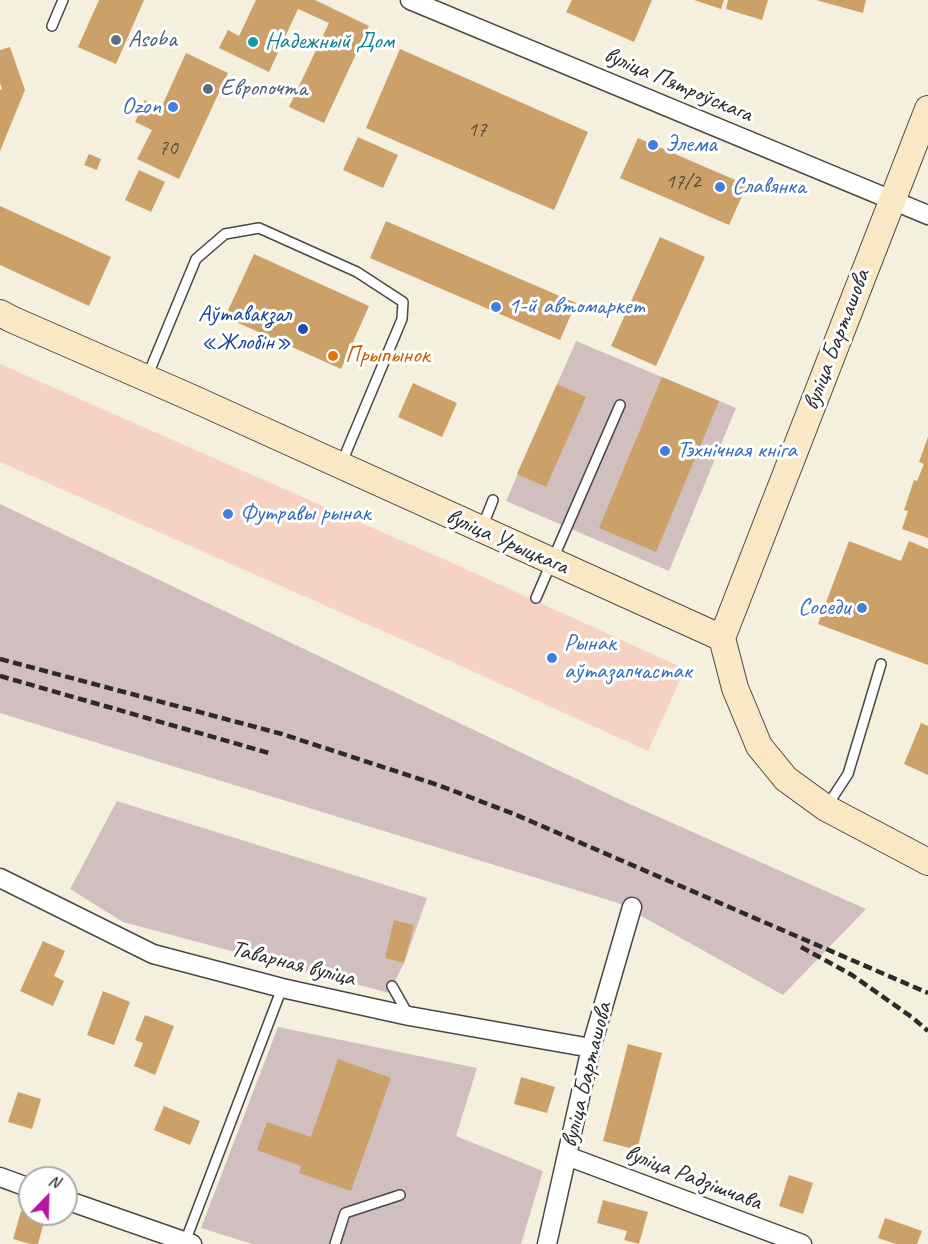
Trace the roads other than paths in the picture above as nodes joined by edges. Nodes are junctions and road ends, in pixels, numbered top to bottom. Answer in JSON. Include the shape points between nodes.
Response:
{"nodes":[{"id":1,"x":63,"y":0,"type":"edge"},
{"id":2,"x":410,"y":0,"type":"edge"},
{"id":3,"x":51,"y":26,"type":"dead end"},
{"id":4,"x":928,"y":109,"type":"edge"},
{"id":5,"x":891,"y":199,"type":"junction"},
{"id":6,"x":928,"y":214,"type":"edge"},
{"id":7,"x":0,"y":313,"type":"edge"},
{"id":8,"x":146,"y":379,"type":"junction"},
{"id":9,"x":620,"y":405,"type":"dead end"},
{"id":10,"x":340,"y":465,"type":"junction"},
{"id":11,"x":493,"y":500,"type":"dead end"},
{"id":12,"x":481,"y":531,"type":"junction"},
{"id":13,"x":550,"y":562,"type":"junction"},
{"id":14,"x":536,"y":598,"type":"dead end"},
{"id":15,"x":722,"y":638,"type":"junction"},
{"id":16,"x":881,"y":664,"type":"dead end"},
{"id":17,"x":826,"y":808,"type":"junction"},
{"id":18,"x":928,"y":862,"type":"edge"},
{"id":19,"x":0,"y":878,"type":"edge"},
{"id":20,"x":632,"y":907,"type":"dead end"},
{"id":21,"x":392,"y":986,"type":"dead end"},
{"id":22,"x":282,"y":988,"type":"junction"},
{"id":23,"x":410,"y":1016,"type":"junction"},
{"id":24,"x":591,"y":1048,"type":"junction"},
{"id":25,"x":567,"y":1156,"type":"junction"},
{"id":26,"x":0,"y":1177,"type":"edge"},
{"id":27,"x":18,"y":1184,"type":"edge"},
{"id":28,"x":400,"y":1195,"type":"dead end"},
{"id":29,"x":78,"y":1204,"type":"edge"},
{"id":30,"x":188,"y":1243,"type":"edge"},
{"id":31,"x":335,"y":1244,"type":"edge"},
{"id":32,"x":547,"y":1244,"type":"edge"},
{"id":33,"x":802,"y":1244,"type":"edge"}],
"edges":[{"from":1,"to":3,"type":"lane"},
{"from":2,"to":5,"type":"street","name":"вуліца Пятроўскага"},
{"from":4,"to":5,"type":"main road","name":"вуліца Барташова"},
{"from":5,"to":6,"type":"street","name":"вуліца Пятроўскага"},
{"from":5,"to":15,"type":"main road","name":"вуліца Барташова"},
{"from":7,"to":8,"type":"main road","name":"вуліца Урыцкага"},
{"from":8,"to":10,"type":"main road","name":"вуліца Урыцкага"},
{"from":8,"to":10,"type":"lane","via":[[196,259],[225,234],[259,228],[357,272],[403,302],[402,319]]},
{"from":9,"to":13,"type":"lane"},
{"from":10,"to":12,"type":"main road","name":"вуліца Урыцкага"},
{"from":11,"to":12,"type":"lane"},
{"from":12,"to":13,"type":"main road","name":"вуліца Урыцкага"},
{"from":13,"to":14,"type":"lane"},
{"from":13,"to":15,"type":"main road","name":"вуліца Урыцкага"},
{"from":15,"to":17,"type":"main road","via":[[735,688],[759,746],[786,779]]},
{"from":16,"to":17,"type":"lane","via":[[848,774]]},
{"from":17,"to":18,"type":"main road"},
{"from":19,"to":22,"type":"street","name":"Таварная вуліца","via":[[153,954]]},
{"from":20,"to":24,"type":"street","name":"вуліца Барташова"},
{"from":21,"to":23,"type":"lane"},
{"from":22,"to":23,"type":"street","name":"Таварная вуліца"},
{"from":22,"to":30,"type":"lane"},
{"from":23,"to":24,"type":"street","name":"Таварная вуліца"},
{"from":24,"to":25,"type":"street","name":"вуліца Барташова"},
{"from":25,"to":32,"type":"street","name":"вуліца Барташова"},
{"from":25,"to":33,"type":"street","name":"вуліца Радзішчава"},
{"from":26,"to":27,"type":"street"},
{"from":28,"to":31,"type":"lane","via":[[345,1213]]},
{"from":29,"to":30,"type":"street"}]}
